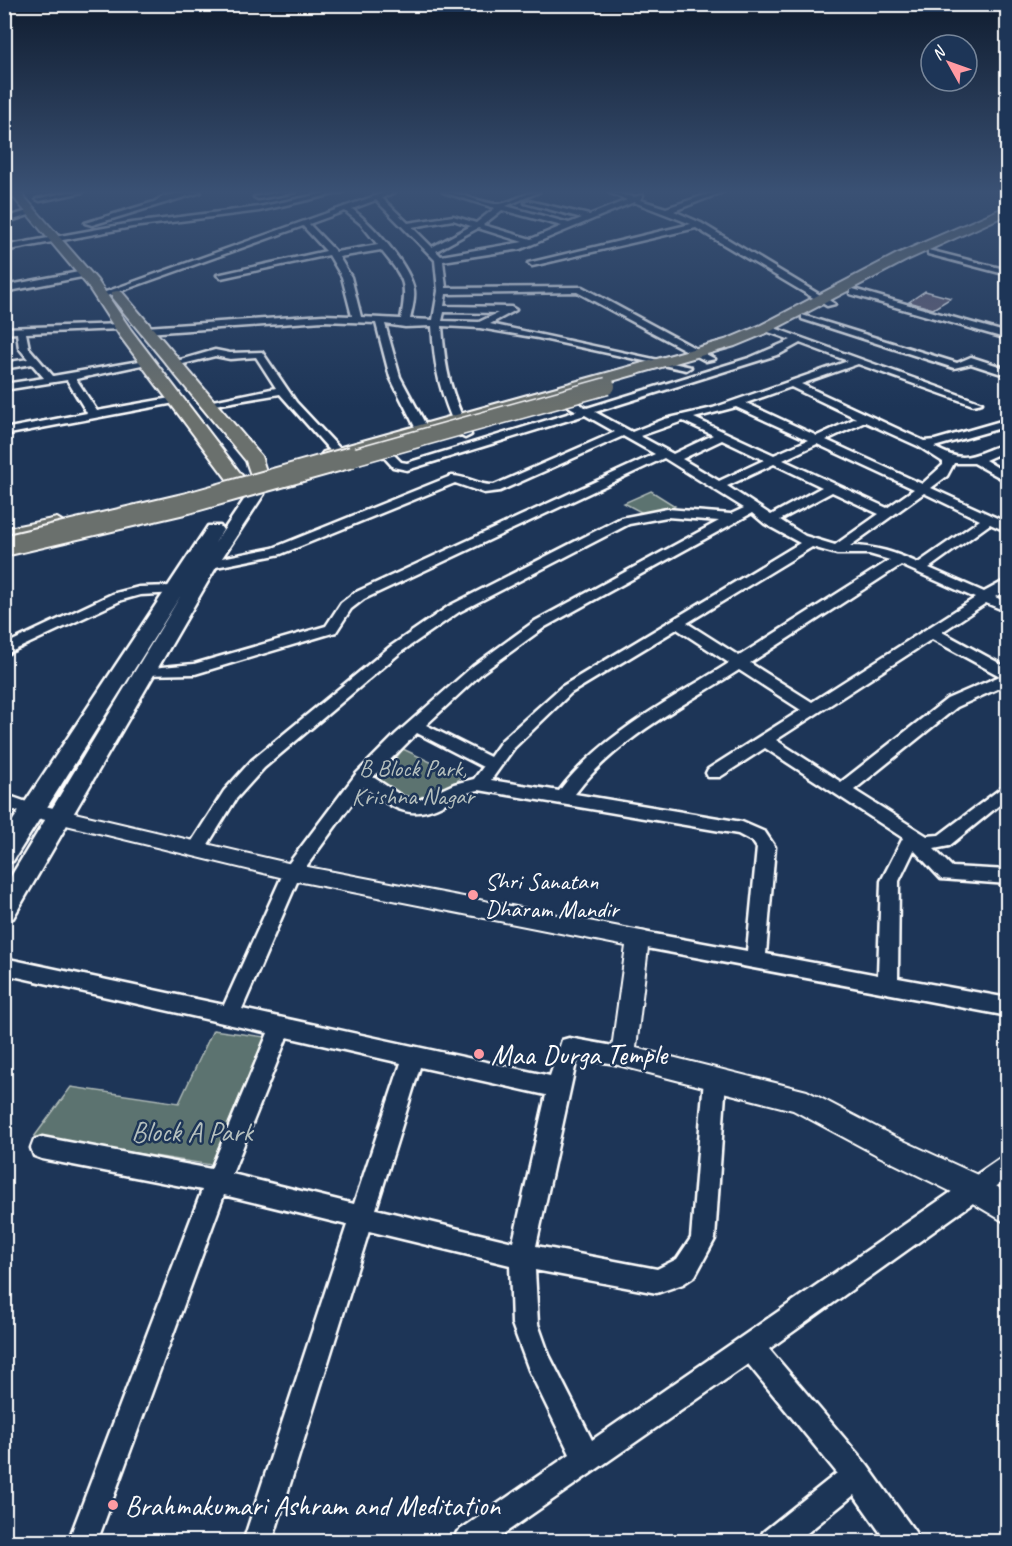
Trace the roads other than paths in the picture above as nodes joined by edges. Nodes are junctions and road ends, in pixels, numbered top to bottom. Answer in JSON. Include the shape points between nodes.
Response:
{"nodes":[{"id":1,"x":79,"y":264,"type":"edge"},
{"id":2,"x":86,"y":264,"type":"edge"},
{"id":3,"x":188,"y":264,"type":"edge"},
{"id":4,"x":276,"y":264,"type":"edge"},
{"id":5,"x":341,"y":264,"type":"edge"},
{"id":6,"x":396,"y":264,"type":"edge"},
{"id":7,"x":439,"y":264,"type":"edge"},
{"id":8,"x":763,"y":264,"type":"edge"},
{"id":9,"x":899,"y":264,"type":"edge"},
{"id":10,"x":903,"y":264,"type":"edge"},
{"id":11,"x":976,"y":264,"type":"edge"},
{"id":12,"x":1008,"y":273,"type":"edge"},
{"id":13,"x":84,"y":274,"type":"junction"},
{"id":14,"x":221,"y":275,"type":"dead end"},
{"id":15,"x":871,"y":278,"type":"junction"},
{"id":16,"x":4,"y":289,"type":"edge"},
{"id":17,"x":442,"y":291,"type":"junction"},
{"id":18,"x":853,"y":292,"type":"junction"},
{"id":19,"x":107,"y":293,"type":"junction"},
{"id":20,"x":826,"y":302,"type":"junction"},
{"id":21,"x":439,"y":309,"type":"junction"},
{"id":22,"x":804,"y":317,"type":"junction"},
{"id":23,"x":357,"y":320,"type":"junction"},
{"id":24,"x":380,"y":322,"type":"junction"},
{"id":25,"x":405,"y":324,"type":"junction"},
{"id":26,"x":436,"y":325,"type":"junction"},
{"id":27,"x":480,"y":325,"type":"junction"},
{"id":28,"x":120,"y":326,"type":"junction"},
{"id":29,"x":21,"y":329,"type":"junction"},
{"id":30,"x":146,"y":330,"type":"junction"},
{"id":31,"x":771,"y":330,"type":"junction"},
{"id":32,"x":4,"y":331,"type":"edge"},
{"id":33,"x":1006,"y":334,"type":"edge"},
{"id":34,"x":799,"y":340,"type":"junction"},
{"id":35,"x":704,"y":356,"type":"junction"},
{"id":36,"x":147,"y":360,"type":"junction"},
{"id":37,"x":33,"y":361,"type":"junction"},
{"id":38,"x":664,"y":362,"type":"junction"},
{"id":39,"x":857,"y":362,"type":"junction"},
{"id":40,"x":175,"y":363,"type":"junction"},
{"id":41,"x":4,"y":366,"type":"edge"},
{"id":42,"x":686,"y":367,"type":"junction"},
{"id":43,"x":630,"y":370,"type":"junction"},
{"id":44,"x":1008,"y":373,"type":"edge"},
{"id":45,"x":70,"y":377,"type":"junction"},
{"id":46,"x":50,"y":379,"type":"junction"},
{"id":47,"x":649,"y":379,"type":"junction"},
{"id":48,"x":792,"y":384,"type":"junction"},
{"id":49,"x":610,"y":385,"type":"junction"},
{"id":50,"x":4,"y":387,"type":"edge"},
{"id":51,"x":282,"y":390,"type":"junction"},
{"id":52,"x":176,"y":400,"type":"junction"},
{"id":53,"x":737,"y":403,"type":"junction"},
{"id":54,"x":977,"y":403,"type":"dead end"},
{"id":55,"x":572,"y":404,"type":"junction"},
{"id":56,"x":207,"y":405,"type":"junction"},
{"id":57,"x":586,"y":412,"type":"junction"},
{"id":58,"x":94,"y":416,"type":"junction"},
{"id":59,"x":685,"y":418,"type":"junction"},
{"id":60,"x":864,"y":418,"type":"junction"},
{"id":61,"x":458,"y":419,"type":"junction"},
{"id":62,"x":1008,"y":422,"type":"edge"},
{"id":63,"x":422,"y":429,"type":"junction"},
{"id":64,"x":4,"y":432,"type":"edge"},
{"id":65,"x":627,"y":434,"type":"junction"},
{"id":66,"x":465,"y":435,"type":"junction"},
{"id":67,"x":723,"y":435,"type":"junction"},
{"id":68,"x":818,"y":439,"type":"junction"},
{"id":69,"x":922,"y":444,"type":"junction"},
{"id":70,"x":1008,"y":446,"type":"edge"},
{"id":71,"x":338,"y":453,"type":"junction"},
{"id":72,"x":389,"y":456,"type":"junction"},
{"id":73,"x":668,"y":456,"type":"junction"},
{"id":74,"x":774,"y":459,"type":"junction"},
{"id":75,"x":948,"y":460,"type":"junction"},
{"id":76,"x":976,"y":460,"type":"junction"},
{"id":77,"x":1008,"y":479,"type":"edge"},
{"id":78,"x":719,"y":485,"type":"junction"},
{"id":79,"x":250,"y":486,"type":"junction"},
{"id":80,"x":833,"y":486,"type":"junction"},
{"id":81,"x":926,"y":489,"type":"junction"},
{"id":82,"x":752,"y":508,"type":"junction"},
{"id":83,"x":890,"y":514,"type":"junction"},
{"id":84,"x":732,"y":519,"type":"junction"},
{"id":85,"x":989,"y":519,"type":"junction"},
{"id":86,"x":770,"y":521,"type":"junction"},
{"id":87,"x":1008,"y":528,"type":"edge"},
{"id":88,"x":4,"y":535,"type":"edge"},
{"id":89,"x":809,"y":543,"type":"junction"},
{"id":90,"x":4,"y":546,"type":"edge"},
{"id":91,"x":837,"y":550,"type":"junction"},
{"id":92,"x":4,"y":554,"type":"edge"},
{"id":93,"x":902,"y":559,"type":"junction"},
{"id":94,"x":209,"y":564,"type":"junction"},
{"id":95,"x":921,"y":567,"type":"junction"},
{"id":96,"x":187,"y":569,"type":"junction"},
{"id":97,"x":1008,"y":583,"type":"edge"},
{"id":98,"x":173,"y":590,"type":"junction"},
{"id":99,"x":984,"y":596,"type":"junction"},
{"id":100,"x":1007,"y":607,"type":"edge"},
{"id":101,"x":676,"y":622,"type":"junction"},
{"id":102,"x":930,"y":632,"type":"junction"},
{"id":103,"x":4,"y":651,"type":"edge"},
{"id":104,"x":740,"y":663,"type":"junction"},
{"id":105,"x":146,"y":672,"type":"junction"},
{"id":106,"x":1008,"y":676,"type":"edge"},
{"id":107,"x":811,"y":709,"type":"junction"},
{"id":108,"x":415,"y":726,"type":"junction"},
{"id":109,"x":764,"y":740,"type":"junction"},
{"id":110,"x":491,"y":764,"type":"junction"},
{"id":111,"x":714,"y":772,"type":"dead end"},
{"id":112,"x":362,"y":778,"type":"junction"},
{"id":113,"x":480,"y":784,"type":"junction"},
{"id":114,"x":1008,"y":789,"type":"edge"},
{"id":115,"x":841,"y":790,"type":"junction"},
{"id":116,"x":564,"y":797,"type":"junction"},
{"id":117,"x":4,"y":800,"type":"edge"},
{"id":118,"x":32,"y":810,"type":"junction"},
{"id":119,"x":60,"y":816,"type":"junction"},
{"id":120,"x":913,"y":838,"type":"junction"},
{"id":121,"x":196,"y":849,"type":"junction"},
{"id":122,"x":4,"y":854,"type":"edge"},
{"id":123,"x":292,"y":872,"type":"junction"},
{"id":124,"x":1008,"y":877,"type":"edge"},
{"id":125,"x":4,"y":911,"type":"edge"},
{"id":126,"x":638,"y":939,"type":"junction"},
{"id":127,"x":756,"y":960,"type":"junction"},
{"id":128,"x":4,"y":966,"type":"edge"},
{"id":129,"x":888,"y":986,"type":"junction"},
{"id":130,"x":1008,"y":1007,"type":"edge"},
{"id":131,"x":229,"y":1016,"type":"junction"},
{"id":132,"x":281,"y":1028,"type":"junction"},
{"id":133,"x":623,"y":1056,"type":"junction"},
{"id":134,"x":413,"y":1057,"type":"junction"},
{"id":135,"x":715,"y":1079,"type":"junction"},
{"id":136,"x":558,"y":1089,"type":"junction"},
{"id":137,"x":42,"y":1148,"type":"dead end"},
{"id":138,"x":1008,"y":1164,"type":"edge"},
{"id":139,"x":217,"y":1182,"type":"junction"},
{"id":140,"x":974,"y":1188,"type":"junction"},
{"id":141,"x":1008,"y":1210,"type":"edge"},
{"id":142,"x":360,"y":1217,"type":"junction"},
{"id":143,"x":522,"y":1256,"type":"junction"},
{"id":144,"x":750,"y":1347,"type":"junction"},
{"id":145,"x":587,"y":1459,"type":"junction"},
{"id":146,"x":857,"y":1474,"type":"junction"},
{"id":147,"x":82,"y":1542,"type":"edge"},
{"id":148,"x":257,"y":1542,"type":"edge"},
{"id":149,"x":467,"y":1542,"type":"edge"},
{"id":150,"x":773,"y":1542,"type":"edge"},
{"id":151,"x":905,"y":1542,"type":"edge"}],
"edges":[{"from":1,"to":13,"type":"main road"},
{"from":2,"to":19,"type":"main road"},
{"from":3,"to":19,"type":"street"},
{"from":4,"to":14,"type":"street"},
{"from":5,"to":23,"type":"street","via":[[354,297]]},
{"from":6,"to":25,"type":"street","via":[[406,276],[410,293]]},
{"from":7,"to":17,"type":"street"},
{"from":8,"to":20,"type":"street"},
{"from":9,"to":15,"type":"main road"},
{"from":10,"to":15,"type":"main road"},
{"from":11,"to":12,"type":"street"},
{"from":13,"to":16,"type":"street"},
{"from":13,"to":19,"type":"main road"},
{"from":15,"to":18,"type":"main road"},
{"from":15,"to":20,"type":"main road"},
{"from":17,"to":21,"type":"street"},
{"from":17,"to":35,"type":"street","via":[[579,289]]},
{"from":18,"to":20,"type":"main road"},
{"from":18,"to":33,"type":"street"},
{"from":19,"to":28,"type":"main road"},
{"from":19,"to":30,"type":"main road"},
{"from":20,"to":22,"type":"main road"},
{"from":20,"to":31,"type":"main road"},
{"from":21,"to":26,"type":"street"},
{"from":21,"to":27,"type":"street","via":[[511,310]]},
{"from":22,"to":31,"type":"main road"},
{"from":22,"to":44,"type":"street","via":[[958,366],[971,360]]},
{"from":23,"to":24,"type":"street"},
{"from":23,"to":30,"type":"street","via":[[269,320]]},
{"from":24,"to":25,"type":"street"},
{"from":24,"to":63,"type":"street","via":[[395,377]]},
{"from":25,"to":26,"type":"street"},
{"from":26,"to":27,"type":"street"},
{"from":26,"to":61,"type":"street","via":[[442,380]]},
{"from":27,"to":38,"type":"street"},
{"from":28,"to":29,"type":"street"},
{"from":28,"to":36,"type":"main road"},
{"from":29,"to":32,"type":"street"},
{"from":29,"to":37,"type":"street","via":[[24,348]]},
{"from":30,"to":40,"type":"main road"},
{"from":31,"to":34,"type":"street"},
{"from":31,"to":35,"type":"main road"},
{"from":34,"to":39,"type":"street"},
{"from":34,"to":57,"type":"street","via":[[777,352]]},
{"from":35,"to":38,"type":"main road"},
{"from":35,"to":42,"type":"main road"},
{"from":36,"to":45,"type":"street"},
{"from":36,"to":52,"type":"main road"},
{"from":37,"to":41,"type":"street"},
{"from":37,"to":46,"type":"street"},
{"from":38,"to":42,"type":"street"},
{"from":38,"to":43,"type":"main road"},
{"from":39,"to":48,"type":"street"},
{"from":39,"to":54,"type":"street"},
{"from":40,"to":51,"type":"street","via":[[215,353],[259,354]]},
{"from":40,"to":56,"type":"main road"},
{"from":42,"to":47,"type":"main road"},
{"from":43,"to":49,"type":"main road"},
{"from":43,"to":61,"type":"main road"},
{"from":45,"to":46,"type":"street"},
{"from":45,"to":58,"type":"street"},
{"from":46,"to":50,"type":"street"},
{"from":47,"to":49,"type":"main road"},
{"from":47,"to":55,"type":"main road"},
{"from":48,"to":53,"type":"street"},
{"from":48,"to":60,"type":"street"},
{"from":49,"to":90,"type":"main road","bridge":true,"via":[[188,503]]},
{"from":51,"to":56,"type":"street"},
{"from":51,"to":71,"type":"street"},
{"from":52,"to":58,"type":"street"},
{"from":52,"to":79,"type":"main road"},
{"from":53,"to":59,"type":"street"},
{"from":53,"to":68,"type":"street"},
{"from":55,"to":57,"type":"street"},
{"from":55,"to":66,"type":"main road"},
{"from":56,"to":79,"type":"main road","via":[[255,460]]},
{"from":57,"to":65,"type":"street"},
{"from":57,"to":72,"type":"street","via":[[407,467],[397,465]]},
{"from":58,"to":64,"type":"street"},
{"from":59,"to":65,"type":"street"},
{"from":59,"to":67,"type":"street"},
{"from":60,"to":68,"type":"street"},
{"from":60,"to":69,"type":"street"},
{"from":61,"to":63,"type":"main road"},
{"from":61,"to":66,"type":"street"},
{"from":62,"to":69,"type":"street"},
{"from":63,"to":71,"type":"main road"},
{"from":65,"to":73,"type":"street"},
{"from":65,"to":94,"type":"street","via":[[496,488],[484,489],[454,479],[304,541]]},
{"from":66,"to":72,"type":"main road"},
{"from":67,"to":73,"type":"street"},
{"from":67,"to":74,"type":"street"},
{"from":68,"to":74,"type":"street"},
{"from":68,"to":81,"type":"street"},
{"from":69,"to":75,"type":"street"},
{"from":70,"to":76,"type":"street"},
{"from":71,"to":79,"type":"main road"},
{"from":72,"to":79,"type":"main road"},
{"from":73,"to":78,"type":"street"},
{"from":73,"to":105,"type":"street","via":[[359,596],[346,606],[331,629],[195,669]]},
{"from":74,"to":78,"type":"street"},
{"from":74,"to":80,"type":"street"},
{"from":75,"to":76,"type":"street"},
{"from":75,"to":81,"type":"street","via":[[943,474]]},
{"from":76,"to":77,"type":"street"},
{"from":78,"to":82,"type":"street"},
{"from":79,"to":88,"type":"main road"},
{"from":79,"to":92,"type":"main road","via":[[176,514]]},
{"from":79,"to":94,"type":"main road"},
{"from":79,"to":96,"type":"main road"},
{"from":80,"to":83,"type":"street"},
{"from":80,"to":86,"type":"street"},
{"from":81,"to":83,"type":"street"},
{"from":81,"to":85,"type":"street"},
{"from":82,"to":84,"type":"street"},
{"from":82,"to":86,"type":"street"},
{"from":83,"to":91,"type":"street"},
{"from":84,"to":108,"type":"street","via":[[540,624],[478,669]]},
{"from":84,"to":121,"type":"street","via":[[667,513],[625,521],[454,609],[396,649],[258,764],[230,795]]},
{"from":85,"to":87,"type":"street"},
{"from":85,"to":95,"type":"street"},
{"from":86,"to":89,"type":"street"},
{"from":89,"to":91,"type":"street"},
{"from":89,"to":101,"type":"street"},
{"from":91,"to":93,"type":"street","via":[[868,550]]},
{"from":93,"to":95,"type":"street"},
{"from":93,"to":104,"type":"street"},
{"from":94,"to":96,"type":"street"},
{"from":94,"to":105,"type":"main road"},
{"from":95,"to":99,"type":"street"},
{"from":96,"to":98,"type":"main road"},
{"from":97,"to":99,"type":"street"},
{"from":98,"to":103,"type":"street","via":[[139,591],[117,597]]},
{"from":98,"to":118,"type":"main road"},
{"from":99,"to":100,"type":"street"},
{"from":99,"to":102,"type":"street"},
{"from":101,"to":104,"type":"street"},
{"from":101,"to":110,"type":"street","via":[[566,690],[523,728]]},
{"from":102,"to":106,"type":"street"},
{"from":102,"to":107,"type":"street"},
{"from":104,"to":107,"type":"street"},
{"from":104,"to":116,"type":"street","via":[[617,743],[582,773]]},
{"from":105,"to":119,"type":"main road"},
{"from":106,"to":115,"type":"street","via":[[952,703]]},
{"from":107,"to":109,"type":"street"},
{"from":108,"to":110,"type":"street"},
{"from":108,"to":112,"type":"street"},
{"from":109,"to":111,"type":"street"},
{"from":109,"to":115,"type":"street"},
{"from":110,"to":113,"type":"street"},
{"from":112,"to":113,"type":"street","via":[[413,808],[427,806],[465,784]]},
{"from":112,"to":123,"type":"street"},
{"from":113,"to":116,"type":"street"},
{"from":114,"to":120,"type":"street","via":[[943,841],[924,843]]},
{"from":115,"to":120,"type":"street"},
{"from":116,"to":127,"type":"street","via":[[742,828],[759,837],[766,847]]},
{"from":117,"to":118,"type":"street"},
{"from":118,"to":119,"type":"street"},
{"from":118,"to":122,"type":"main road"},
{"from":119,"to":121,"type":"street"},
{"from":119,"to":125,"type":"main road"},
{"from":120,"to":124,"type":"street","via":[[947,874]]},
{"from":120,"to":129,"type":"street","via":[[890,881]]},
{"from":121,"to":123,"type":"street"},
{"from":123,"to":126,"type":"street"},
{"from":123,"to":131,"type":"street"},
{"from":126,"to":127,"type":"street"},
{"from":126,"to":133,"type":"street"},
{"from":127,"to":129,"type":"street"},
{"from":128,"to":131,"type":"street"},
{"from":129,"to":130,"type":"street"},
{"from":131,"to":132,"type":"street"},
{"from":132,"to":134,"type":"street"},
{"from":132,"to":139,"type":"street"},
{"from":133,"to":135,"type":"street"},
{"from":133,"to":136,"type":"street","via":[[569,1047]]},
{"from":134,"to":136,"type":"street"},
{"from":134,"to":142,"type":"street"},
{"from":135,"to":140,"type":"street","via":[[798,1099]]},
{"from":135,"to":143,"type":"street","via":[[703,1239],[693,1262],[677,1275],[657,1281]]},
{"from":136,"to":143,"type":"street"},
{"from":137,"to":139,"type":"street"},
{"from":138,"to":140,"type":"street"},
{"from":139,"to":142,"type":"street"},
{"from":139,"to":147,"type":"street"},
{"from":140,"to":141,"type":"street"},
{"from":140,"to":144,"type":"street"},
{"from":142,"to":143,"type":"street"},
{"from":142,"to":148,"type":"street"},
{"from":143,"to":145,"type":"street","via":[[525,1324],[538,1361]]},
{"from":144,"to":145,"type":"street"},
{"from":144,"to":146,"type":"street"},
{"from":145,"to":149,"type":"street"},
{"from":146,"to":150,"type":"street"},
{"from":146,"to":151,"type":"street"}]}
